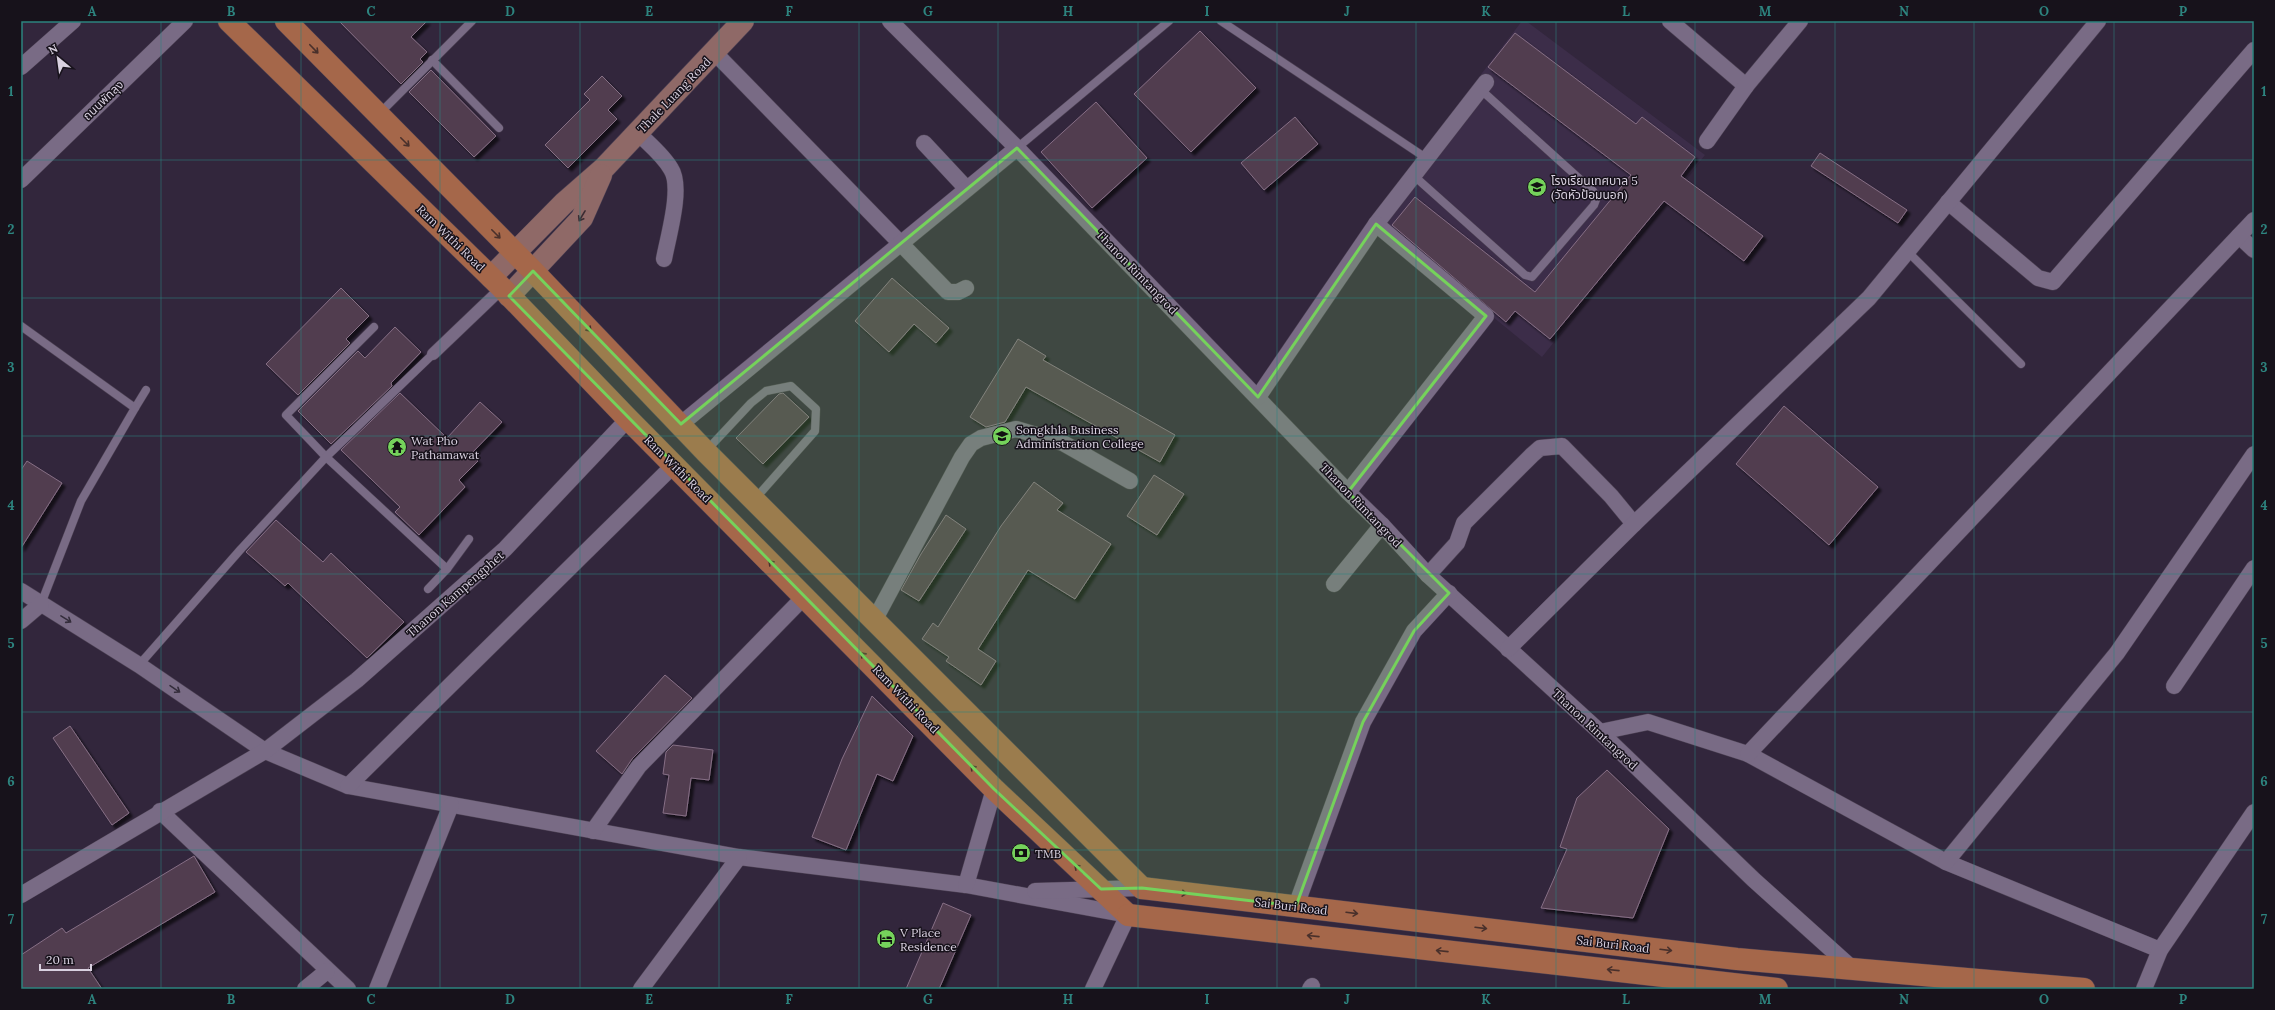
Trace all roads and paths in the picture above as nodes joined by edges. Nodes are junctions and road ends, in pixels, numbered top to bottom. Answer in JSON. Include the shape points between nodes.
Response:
{"nodes":[{"id":1,"x":73,"y":21,"type":"edge"},
{"id":2,"x":185,"y":21,"type":"edge"},
{"id":3,"x":229,"y":21,"type":"edge"},
{"id":4,"x":286,"y":21,"type":"edge"},
{"id":5,"x":472,"y":21,"type":"edge"},
{"id":6,"x":743,"y":21,"type":"edge"},
{"id":7,"x":890,"y":21,"type":"edge"},
{"id":8,"x":1170,"y":21,"type":"edge"},
{"id":9,"x":1221,"y":21,"type":"edge"},
{"id":10,"x":1670,"y":21,"type":"edge"},
{"id":11,"x":1800,"y":21,"type":"edge"},
{"id":12,"x":2098,"y":21,"type":"edge"},
{"id":13,"x":2254,"y":50,"type":"edge"},
{"id":14,"x":714,"y":52,"type":"junction"},
{"id":15,"x":432,"y":60,"type":"junction"},
{"id":16,"x":21,"y":67,"type":"edge"},
{"id":17,"x":1483,"y":86,"type":"joint"},
{"id":18,"x":1746,"y":86,"type":"junction"},
{"id":19,"x":378,"y":114,"type":"junction"},
{"id":20,"x":499,"y":128,"type":"dead end"},
{"id":21,"x":638,"y":133,"type":"junction"},
{"id":22,"x":1707,"y":141,"type":"dead end"},
{"id":23,"x":924,"y":143,"type":"dead end"},
{"id":24,"x":1017,"y":148,"type":"junction"},
{"id":25,"x":1426,"y":158,"type":"junction"},
{"id":26,"x":604,"y":168,"type":"junction"},
{"id":27,"x":1413,"y":175,"type":"junction"},
{"id":28,"x":21,"y":180,"type":"edge"},
{"id":29,"x":966,"y":188,"type":"junction"},
{"id":30,"x":1948,"y":202,"type":"junction"},
{"id":31,"x":2254,"y":220,"type":"edge"},
{"id":32,"x":1376,"y":224,"type":"junction"},
{"id":33,"x":2239,"y":236,"type":"junction"},
{"id":34,"x":900,"y":244,"type":"junction"},
{"id":35,"x":2254,"y":250,"type":"edge"},
{"id":36,"x":514,"y":252,"type":"junction"},
{"id":37,"x":1908,"y":252,"type":"junction"},
{"id":38,"x":664,"y":259,"type":"dead end"},
{"id":39,"x":533,"y":271,"type":"junction"},
{"id":40,"x":501,"y":287,"type":"junction"},
{"id":41,"x":966,"y":288,"type":"dead end"},
{"id":42,"x":21,"y":326,"type":"edge"},
{"id":43,"x":374,"y":327,"type":"dead end"},
{"id":44,"x":433,"y":354,"type":"joint"},
{"id":45,"x":2022,"y":364,"type":"dead end"},
{"id":46,"x":146,"y":390,"type":"dead end"},
{"id":47,"x":1258,"y":397,"type":"junction"},
{"id":48,"x":135,"y":408,"type":"junction"},
{"id":49,"x":628,"y":419,"type":"junction"},
{"id":50,"x":681,"y":424,"type":"junction"},
{"id":51,"x":706,"y":451,"type":"junction"},
{"id":52,"x":2254,"y":454,"type":"edge"},
{"id":53,"x":326,"y":457,"type":"junction"},
{"id":54,"x":674,"y":465,"type":"junction"},
{"id":55,"x":1130,"y":480,"type":"dead end"},
{"id":56,"x":1348,"y":492,"type":"junction"},
{"id":57,"x":755,"y":499,"type":"junction"},
{"id":58,"x":1634,"y":524,"type":"junction"},
{"id":59,"x":1382,"y":525,"type":"junction"},
{"id":60,"x":469,"y":539,"type":"dead end"},
{"id":61,"x":2254,"y":568,"type":"edge"},
{"id":62,"x":447,"y":569,"type":"junction"},
{"id":63,"x":1428,"y":575,"type":"junction"},
{"id":64,"x":1334,"y":584,"type":"dead end"},
{"id":65,"x":428,"y":589,"type":"dead end"},
{"id":66,"x":21,"y":591,"type":"edge"},
{"id":67,"x":1449,"y":594,"type":"junction"},
{"id":68,"x":805,"y":596,"type":"junction"},
{"id":69,"x":41,"y":604,"type":"junction"},
{"id":70,"x":874,"y":621,"type":"junction"},
{"id":71,"x":21,"y":622,"type":"edge"},
{"id":72,"x":1508,"y":649,"type":"junction"},
{"id":73,"x":140,"y":665,"type":"junction"},
{"id":74,"x":2174,"y":686,"type":"dead end"},
{"id":75,"x":1600,"y":732,"type":"junction"},
{"id":76,"x":265,"y":750,"type":"junction"},
{"id":77,"x":1748,"y":754,"type":"junction"},
{"id":78,"x":348,"y":786,"type":"junction"},
{"id":79,"x":994,"y":789,"type":"junction"},
{"id":80,"x":451,"y":805,"type":"junction"},
{"id":81,"x":160,"y":811,"type":"junction"},
{"id":82,"x":2254,"y":812,"type":"edge"},
{"id":83,"x":593,"y":831,"type":"junction"},
{"id":84,"x":739,"y":857,"type":"junction"},
{"id":85,"x":1946,"y":862,"type":"junction"},
{"id":86,"x":966,"y":885,"type":"junction"},
{"id":87,"x":1142,"y":888,"type":"junction"},
{"id":88,"x":1100,"y":889,"type":"junction"},
{"id":89,"x":1003,"y":892,"type":"junction"},
{"id":90,"x":21,"y":895,"type":"edge"},
{"id":91,"x":1296,"y":906,"type":"junction"},
{"id":92,"x":1128,"y":915,"type":"junction"},
{"id":93,"x":2160,"y":950,"type":"junction"},
{"id":94,"x":1853,"y":969,"type":"junction"},
{"id":95,"x":327,"y":971,"type":"junction"},
{"id":96,"x":1719,"y":986,"type":"edge"},
{"id":97,"x":306,"y":989,"type":"edge"},
{"id":98,"x":348,"y":989,"type":"edge"},
{"id":99,"x":377,"y":989,"type":"edge"},
{"id":100,"x":641,"y":989,"type":"edge"},
{"id":101,"x":1093,"y":989,"type":"edge"},
{"id":102,"x":1777,"y":989,"type":"edge"},
{"id":103,"x":2084,"y":989,"type":"edge"},
{"id":104,"x":2144,"y":989,"type":"edge"}],
"edges":[{"from":1,"to":16,"type":"street"},
{"from":2,"to":28,"type":"street","name":"ถนนพัทลุง"},
{"from":3,"to":40,"type":"main road","name":"Ram Withi Road"},
{"from":4,"to":19,"type":"main road","one_way":true},
{"from":5,"to":15,"type":"lane"},
{"from":6,"to":14,"type":"main road","name":"Thale Luang Road"},
{"from":7,"to":24,"type":"street","name":"Thanon Rimtangrod"},
{"from":8,"to":24,"type":"lane"},
{"from":9,"to":25,"type":"lane"},
{"from":10,"to":18,"type":"street"},
{"from":11,"to":18,"type":"street"},
{"from":12,"to":30,"type":"street"},
{"from":13,"to":30,"type":"street","via":[[2053,282],[2038,278]]},
{"from":14,"to":21,"type":"main road","name":"Thale Luang Road"},
{"from":14,"to":34,"type":"street"},
{"from":15,"to":19,"type":"lane"},
{"from":15,"to":20,"type":"lane"},
{"from":17,"to":25,"type":"street"},
{"from":17,"to":27,"type":"lane","via":[[1593,191],[1597,197],[1594,205],[1532,277],[1525,275]]},
{"from":18,"to":22,"type":"street"},
{"from":19,"to":36,"type":"main road","one_way":true},
{"from":21,"to":26,"type":"main road","name":"Thale Luang Road"},
{"from":21,"to":38,"type":"street","via":[[672,169],[675,179],[676,194]]},
{"from":23,"to":29,"type":"street"},
{"from":24,"to":29,"type":"street"},
{"from":24,"to":47,"type":"street","name":"Thanon Rimtangrod"},
{"from":25,"to":27,"type":"street"},
{"from":26,"to":36,"type":"main road","name":"Thale Luang Road"},
{"from":26,"to":39,"type":"main road","name":"Thale Luang Road","one_way":true,"via":[[582,218]]},
{"from":27,"to":32,"type":"street"},
{"from":29,"to":34,"type":"street"},
{"from":30,"to":37,"type":"street"},
{"from":31,"to":33,"type":"street"},
{"from":32,"to":47,"type":"street"},
{"from":32,"to":56,"type":"street","via":[[1486,316]]},
{"from":33,"to":35,"type":"street"},
{"from":33,"to":77,"type":"street"},
{"from":34,"to":41,"type":"street","via":[[948,292],[958,292]]},
{"from":34,"to":50,"type":"street"},
{"from":36,"to":39,"type":"main road"},
{"from":36,"to":40,"type":"main road","name":"Thale Luang Road"},
{"from":37,"to":45,"type":"lane"},
{"from":37,"to":58,"type":"street","via":[[1869,298]]},
{"from":39,"to":40,"type":"main road","name":"Thale Luang Road"},
{"from":39,"to":50,"type":"main road","one_way":true},
{"from":40,"to":44,"type":"street"},
{"from":40,"to":49,"type":"main road","name":"Ram Withi Road"},
{"from":42,"to":48,"type":"lane"},
{"from":43,"to":53,"type":"lane","via":[[286,415]]},
{"from":44,"to":53,"type":"lane"},
{"from":46,"to":48,"type":"lane"},
{"from":47,"to":56,"type":"street","name":"Thanon Rimtangrod"},
{"from":48,"to":69,"type":"lane","via":[[81,501]]},
{"from":49,"to":54,"type":"main road","name":"Ram Withi Road"},
{"from":49,"to":76,"type":"street","name":"Thanon Kampengphet","via":[[505,549],[357,680]]},
{"from":50,"to":51,"type":"main road"},
{"from":51,"to":57,"type":"main road"},
{"from":51,"to":57,"type":"lane","via":[[751,403],[766,391],[791,386],[812,405],[816,409],[814,430]]},
{"from":52,"to":85,"type":"street","via":[[2117,653]]},
{"from":53,"to":62,"type":"lane"},
{"from":53,"to":73,"type":"lane","via":[[241,548]]},
{"from":68,"to":54,"type":"main road","name":"Ram Withi Road","one_way":true},
{"from":54,"to":78,"type":"street"},
{"from":55,"to":70,"type":"street","via":[[1063,443],[1016,429],[981,438],[971,444],[962,457]]},
{"from":56,"to":59,"type":"street","name":"Thanon Rimtangrod"},
{"from":57,"to":70,"type":"main road"},
{"from":58,"to":63,"type":"street","via":[[1611,496],[1562,446],[1540,448],[1464,523],[1457,543]]},
{"from":58,"to":72,"type":"street"},
{"from":59,"to":63,"type":"street","name":"Thanon Rimtangrod"},
{"from":59,"to":64,"type":"street"},
{"from":60,"to":62,"type":"lane"},
{"from":61,"to":74,"type":"street"},
{"from":62,"to":65,"type":"lane"},
{"from":63,"to":67,"type":"street","name":"Thanon Rimtangrod"},
{"from":66,"to":69,"type":"street"},
{"from":67,"to":72,"type":"street","name":"Thanon Rimtangrod"},
{"from":67,"to":91,"type":"street","via":[[1414,631],[1363,722]]},
{"from":79,"to":68,"type":"main road","name":"Ram Withi Road","one_way":true},
{"from":68,"to":83,"type":"street","via":[[639,766]]},
{"from":69,"to":71,"type":"street"},
{"from":69,"to":73,"type":"street","one_way":true},
{"from":70,"to":87,"type":"main road"},
{"from":72,"to":75,"type":"street","name":"Thanon Rimtangrod"},
{"from":73,"to":76,"type":"street","one_way":true},
{"from":75,"to":77,"type":"street","via":[[1648,722]]},
{"from":75,"to":94,"type":"street","name":"Thanon Rimtangrod","via":[[1754,880]]},
{"from":76,"to":78,"type":"street"},
{"from":76,"to":81,"type":"street","name":"Thanon Kampengphet"},
{"from":77,"to":85,"type":"street"},
{"from":78,"to":80,"type":"street"},
{"from":79,"to":86,"type":"street"},
{"from":88,"to":79,"type":"main road","name":"Ram Withi Road","one_way":true},
{"from":80,"to":83,"type":"street"},
{"from":80,"to":99,"type":"street"},
{"from":81,"to":90,"type":"street","name":"Thanon Kampengphet"},
{"from":81,"to":95,"type":"street"},
{"from":82,"to":93,"type":"street"},
{"from":83,"to":84,"type":"street"},
{"from":84,"to":86,"type":"street"},
{"from":84,"to":100,"type":"street"},
{"from":85,"to":93,"type":"street"},
{"from":86,"to":89,"type":"street"},
{"from":87,"to":88,"type":"street"},
{"from":87,"to":91,"type":"main road","name":"Sai Buri Road","one_way":true},
{"from":87,"to":92,"type":"main road"},
{"from":88,"to":89,"type":"street"},
{"from":88,"to":92,"type":"main road","name":"Ram Withi Road"},
{"from":89,"to":92,"type":"street"},
{"from":91,"to":94,"type":"main road","name":"Sai Buri Road","one_way":true,"via":[[1737,959]]},
{"from":96,"to":92,"type":"main road","one_way":true},
{"from":92,"to":101,"type":"street"},
{"from":93,"to":104,"type":"street"},
{"from":94,"to":103,"type":"main road","name":"Sai Buri Road"},
{"from":95,"to":97,"type":"street"},
{"from":95,"to":98,"type":"street"},
{"from":96,"to":102,"type":"main road"}]}
